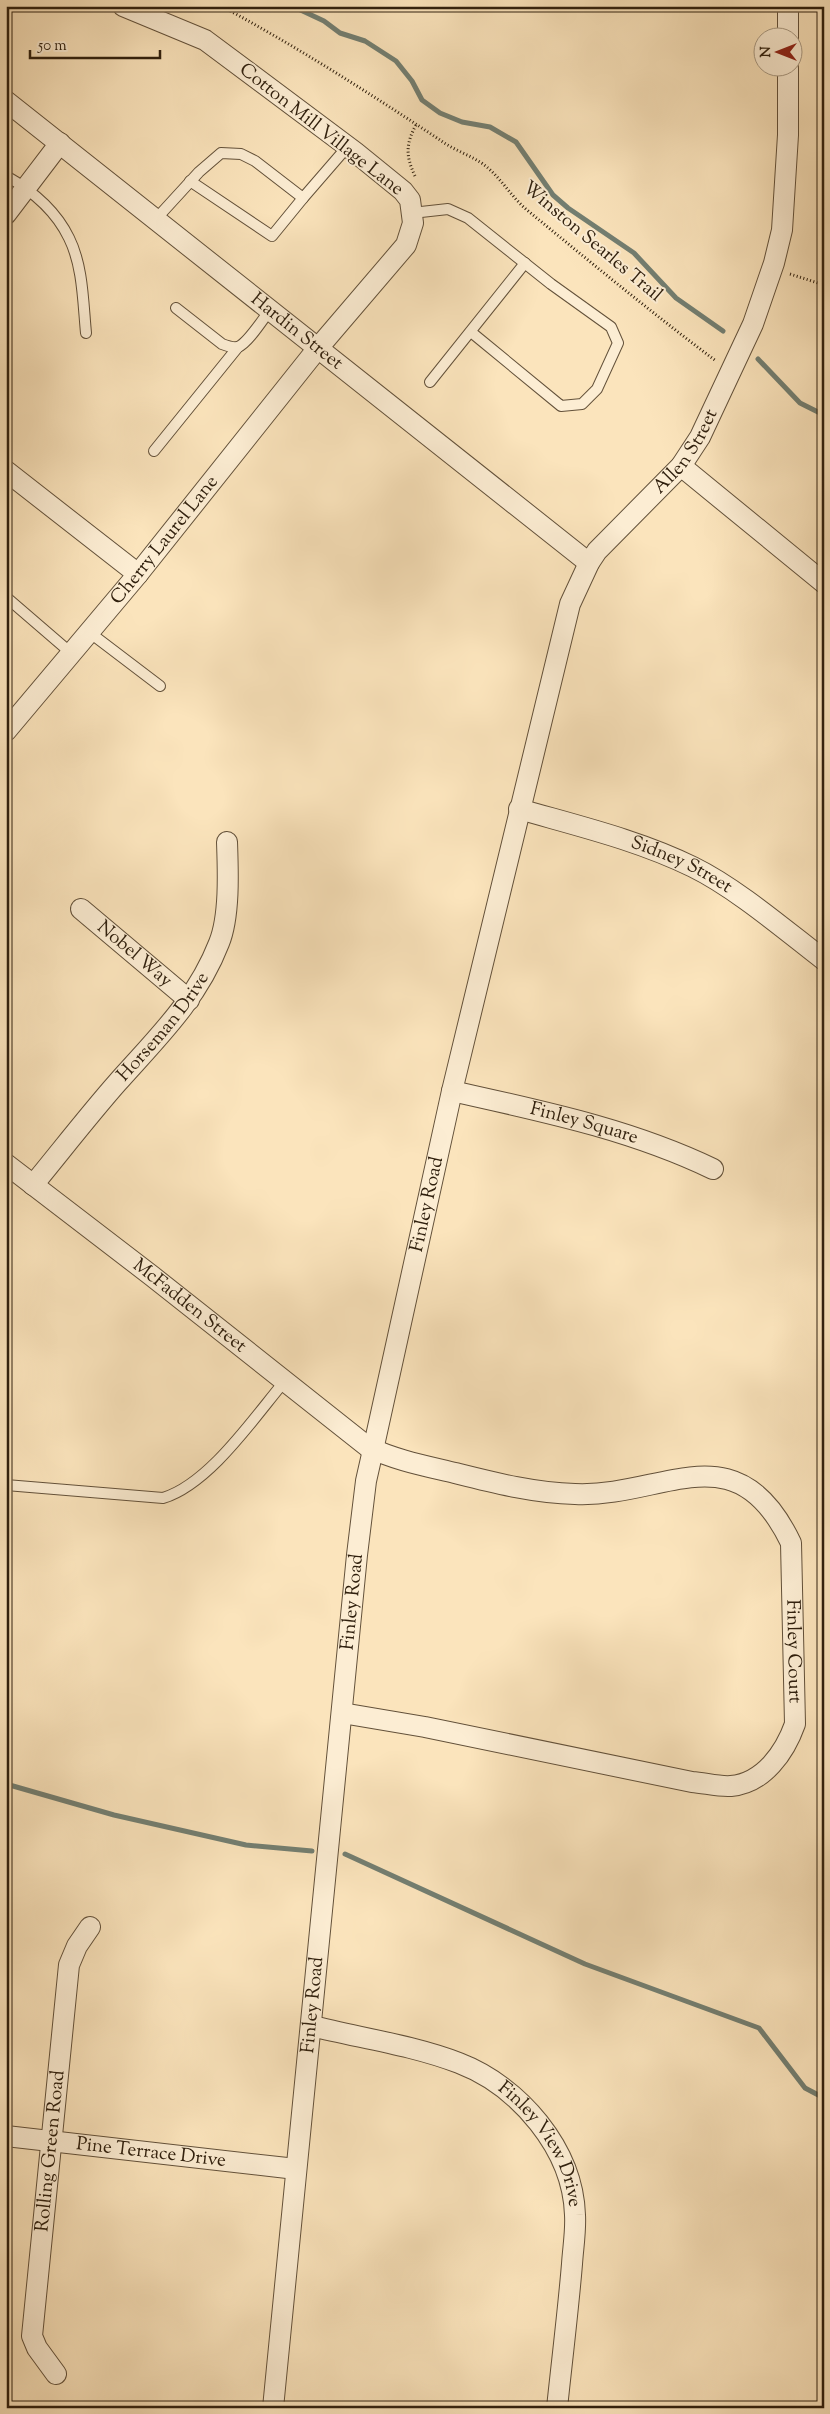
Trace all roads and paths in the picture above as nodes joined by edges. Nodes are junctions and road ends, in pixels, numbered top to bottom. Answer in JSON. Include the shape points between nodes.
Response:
{"nodes":[{"id":1,"x":123,"y":6,"type":"edge"},
{"id":2,"x":221,"y":6,"type":"edge"},
{"id":3,"x":788,"y":6,"type":"edge"},
{"id":4,"x":788,"y":28,"type":"edge"},
{"id":5,"x":788,"y":78,"type":"edge"},
{"id":6,"x":6,"y":101,"type":"edge"},
{"id":7,"x":417,"y":123,"type":"junction"},
{"id":8,"x":60,"y":143,"type":"junction"},
{"id":9,"x":348,"y":146,"type":"junction"},
{"id":10,"x":6,"y":176,"type":"edge"},
{"id":11,"x":417,"y":180,"type":"dead end"},
{"id":12,"x":190,"y":181,"type":"junction"},
{"id":13,"x":27,"y":188,"type":"junction"},
{"id":14,"x":303,"y":198,"type":"junction"},
{"id":15,"x":412,"y":212,"type":"junction"},
{"id":16,"x":6,"y":214,"type":"edge"},
{"id":17,"x":156,"y":220,"type":"junction"},
{"id":18,"x":524,"y":263,"type":"junction"},
{"id":19,"x":772,"y":269,"type":"junction"},
{"id":20,"x":824,"y":287,"type":"edge"},
{"id":21,"x":176,"y":308,"type":"dead end"},
{"id":22,"x":270,"y":310,"type":"junction"},
{"id":23,"x":471,"y":332,"type":"junction"},
{"id":24,"x":86,"y":333,"type":"dead end"},
{"id":25,"x":238,"y":347,"type":"junction"},
{"id":26,"x":318,"y":348,"type":"junction"},
{"id":27,"x":722,"y":355,"type":"dead end"},
{"id":28,"x":430,"y":382,"type":"dead end"},
{"id":29,"x":154,"y":452,"type":"dead end"},
{"id":30,"x":682,"y":466,"type":"junction"},
{"id":31,"x":6,"y":471,"type":"edge"},
{"id":32,"x":589,"y":563,"type":"junction"},
{"id":33,"x":138,"y":574,"type":"junction"},
{"id":34,"x":824,"y":583,"type":"edge"},
{"id":35,"x":6,"y":597,"type":"edge"},
{"id":36,"x":89,"y":632,"type":"junction"},
{"id":37,"x":71,"y":653,"type":"junction"},
{"id":38,"x":160,"y":686,"type":"dead end"},
{"id":39,"x":6,"y":731,"type":"edge"},
{"id":40,"x":519,"y":809,"type":"junction"},
{"id":41,"x":227,"y":842,"type":"dead end"},
{"id":42,"x":81,"y":909,"type":"dead end"},
{"id":43,"x":824,"y":960,"type":"edge"},
{"id":44,"x":189,"y":1000,"type":"junction"},
{"id":45,"x":452,"y":1091,"type":"junction"},
{"id":46,"x":6,"y":1164,"type":"edge"},
{"id":47,"x":713,"y":1169,"type":"dead end"},
{"id":48,"x":33,"y":1185,"type":"junction"},
{"id":49,"x":284,"y":1382,"type":"junction"},
{"id":50,"x":372,"y":1450,"type":"junction"},
{"id":51,"x":6,"y":1485,"type":"edge"},
{"id":52,"x":342,"y":1713,"type":"junction"},
{"id":53,"x":90,"y":1926,"type":"dead end"},
{"id":54,"x":312,"y":2026,"type":"junction"},
{"id":55,"x":6,"y":2136,"type":"edge"},
{"id":56,"x":51,"y":2142,"type":"junction"},
{"id":57,"x":296,"y":2169,"type":"junction"},
{"id":58,"x":56,"y":2374,"type":"dead end"},
{"id":59,"x":273,"y":2408,"type":"edge"},
{"id":60,"x":557,"y":2408,"type":"edge"}],
"edges":[{"from":1,"to":9,"type":"street","name":"Cotton Mill Village Lane","via":[[205,40]]},
{"from":2,"to":7,"type":"path","name":"Winston Searles Trail","via":[[270,32]]},
{"from":3,"to":4,"type":"street"},
{"from":5,"to":19,"type":"street","name":"Allen Street","via":[[786,197]]},
{"from":6,"to":8,"type":"street","name":"Hardin Street"},
{"from":7,"to":11,"type":"path","via":[[406,151]]},
{"from":7,"to":27,"type":"path","name":"Winston Searles Trail","via":[[441,141],[480,162],[524,208],[718,363]]},
{"from":8,"to":13,"type":"street"},
{"from":8,"to":17,"type":"street","name":"Hardin Street"},
{"from":9,"to":14,"type":"lane"},
{"from":9,"to":15,"type":"street","name":"Cotton Mill Village Lane","via":[[404,191]]},
{"from":10,"to":13,"type":"lane"},
{"from":12,"to":14,"type":"lane","via":[[221,153],[241,154],[270,171]]},
{"from":12,"to":14,"type":"lane","via":[[272,236]]},
{"from":12,"to":17,"type":"lane"},
{"from":13,"to":16,"type":"street"},
{"from":13,"to":24,"type":"lane","via":[[48,209],[69,238],[80,276]]},
{"from":15,"to":18,"type":"lane","via":[[448,209],[468,218]]},
{"from":15,"to":26,"type":"street","name":"Cotton Mill Village Lane","via":[[412,228],[406,245]]},
{"from":17,"to":22,"type":"street","name":"Hardin Street"},
{"from":18,"to":23,"type":"lane"},
{"from":18,"to":23,"type":"lane","via":[[611,326],[618,343],[597,389],[582,404],[561,406]]},
{"from":19,"to":20,"type":"path","via":[[800,276]]},
{"from":19,"to":30,"type":"street","name":"Allen Street","via":[[738,359],[700,437]]},
{"from":21,"to":25,"type":"lane","via":[[222,344]]},
{"from":22,"to":25,"type":"lane"},
{"from":22,"to":26,"type":"street","name":"Hardin Street"},
{"from":23,"to":28,"type":"lane"},
{"from":25,"to":29,"type":"lane"},
{"from":26,"to":32,"type":"street","name":"Hardin Street"},
{"from":26,"to":33,"type":"street","name":"Cherry Laurel Lane"},
{"from":30,"to":32,"type":"street","name":"Allen Street","via":[[610,537]]},
{"from":30,"to":34,"type":"street"},
{"from":31,"to":33,"type":"street"},
{"from":32,"to":40,"type":"street","name":"Allen Street","via":[[570,604]]},
{"from":33,"to":36,"type":"street","name":"Cherry Laurel Lane"},
{"from":35,"to":37,"type":"lane"},
{"from":36,"to":37,"type":"street","name":"Cherry Laurel Lane"},
{"from":36,"to":38,"type":"lane"},
{"from":37,"to":39,"type":"street","name":"Cherry Laurel Lane"},
{"from":40,"to":43,"type":"street","name":"Sidney Street","via":[[621,838],[694,867]]},
{"from":40,"to":45,"type":"street","name":"Finley Road"},
{"from":41,"to":44,"type":"street","name":"Horseman Drive","via":[[229,886],[220,941]]},
{"from":42,"to":44,"type":"street","name":"Nobel Way"},
{"from":44,"to":48,"type":"street","name":"Horseman Drive"},
{"from":45,"to":47,"type":"street","name":"Finley Square","via":[[577,1119],[645,1140]]},
{"from":45,"to":50,"type":"street","name":"Finley Road"},
{"from":46,"to":48,"type":"street","name":"McFadden Street"},
{"from":48,"to":49,"type":"street","name":"McFadden Street"},
{"from":49,"to":50,"type":"street","name":"McFadden Street"},
{"from":49,"to":51,"type":"lane","via":[[201,1478],[179,1493],[163,1498]]},
{"from":50,"to":52,"type":"street","name":"Finley Road","via":[[357,1555]]},
{"from":50,"to":52,"type":"street","name":"Finley Court","via":[[408,1462],[537,1491],[598,1494],[697,1476],[730,1480],[746,1489],[769,1505],[791,1543],[795,1724],[788,1744],[773,1763],[761,1774],[731,1786],[692,1782]]},
{"from":52,"to":54,"type":"street","name":"Finley Road"},
{"from":53,"to":56,"type":"street","name":"Rolling Green Road","via":[[69,1965]]},
{"from":54,"to":57,"type":"street","name":"Finley Road"},
{"from":54,"to":60,"type":"street","name":"Finley View Drive","via":[[460,2063],[495,2081],[535,2116],[558,2152],[569,2181],[575,2214]]},
{"from":55,"to":56,"type":"street","name":"Pine Terrace Drive"},
{"from":56,"to":57,"type":"street","name":"Pine Terrace Drive"},
{"from":56,"to":58,"type":"street","name":"Rolling Green Road","via":[[32,2336]]},
{"from":57,"to":59,"type":"street","name":"Finley Road"}]}
